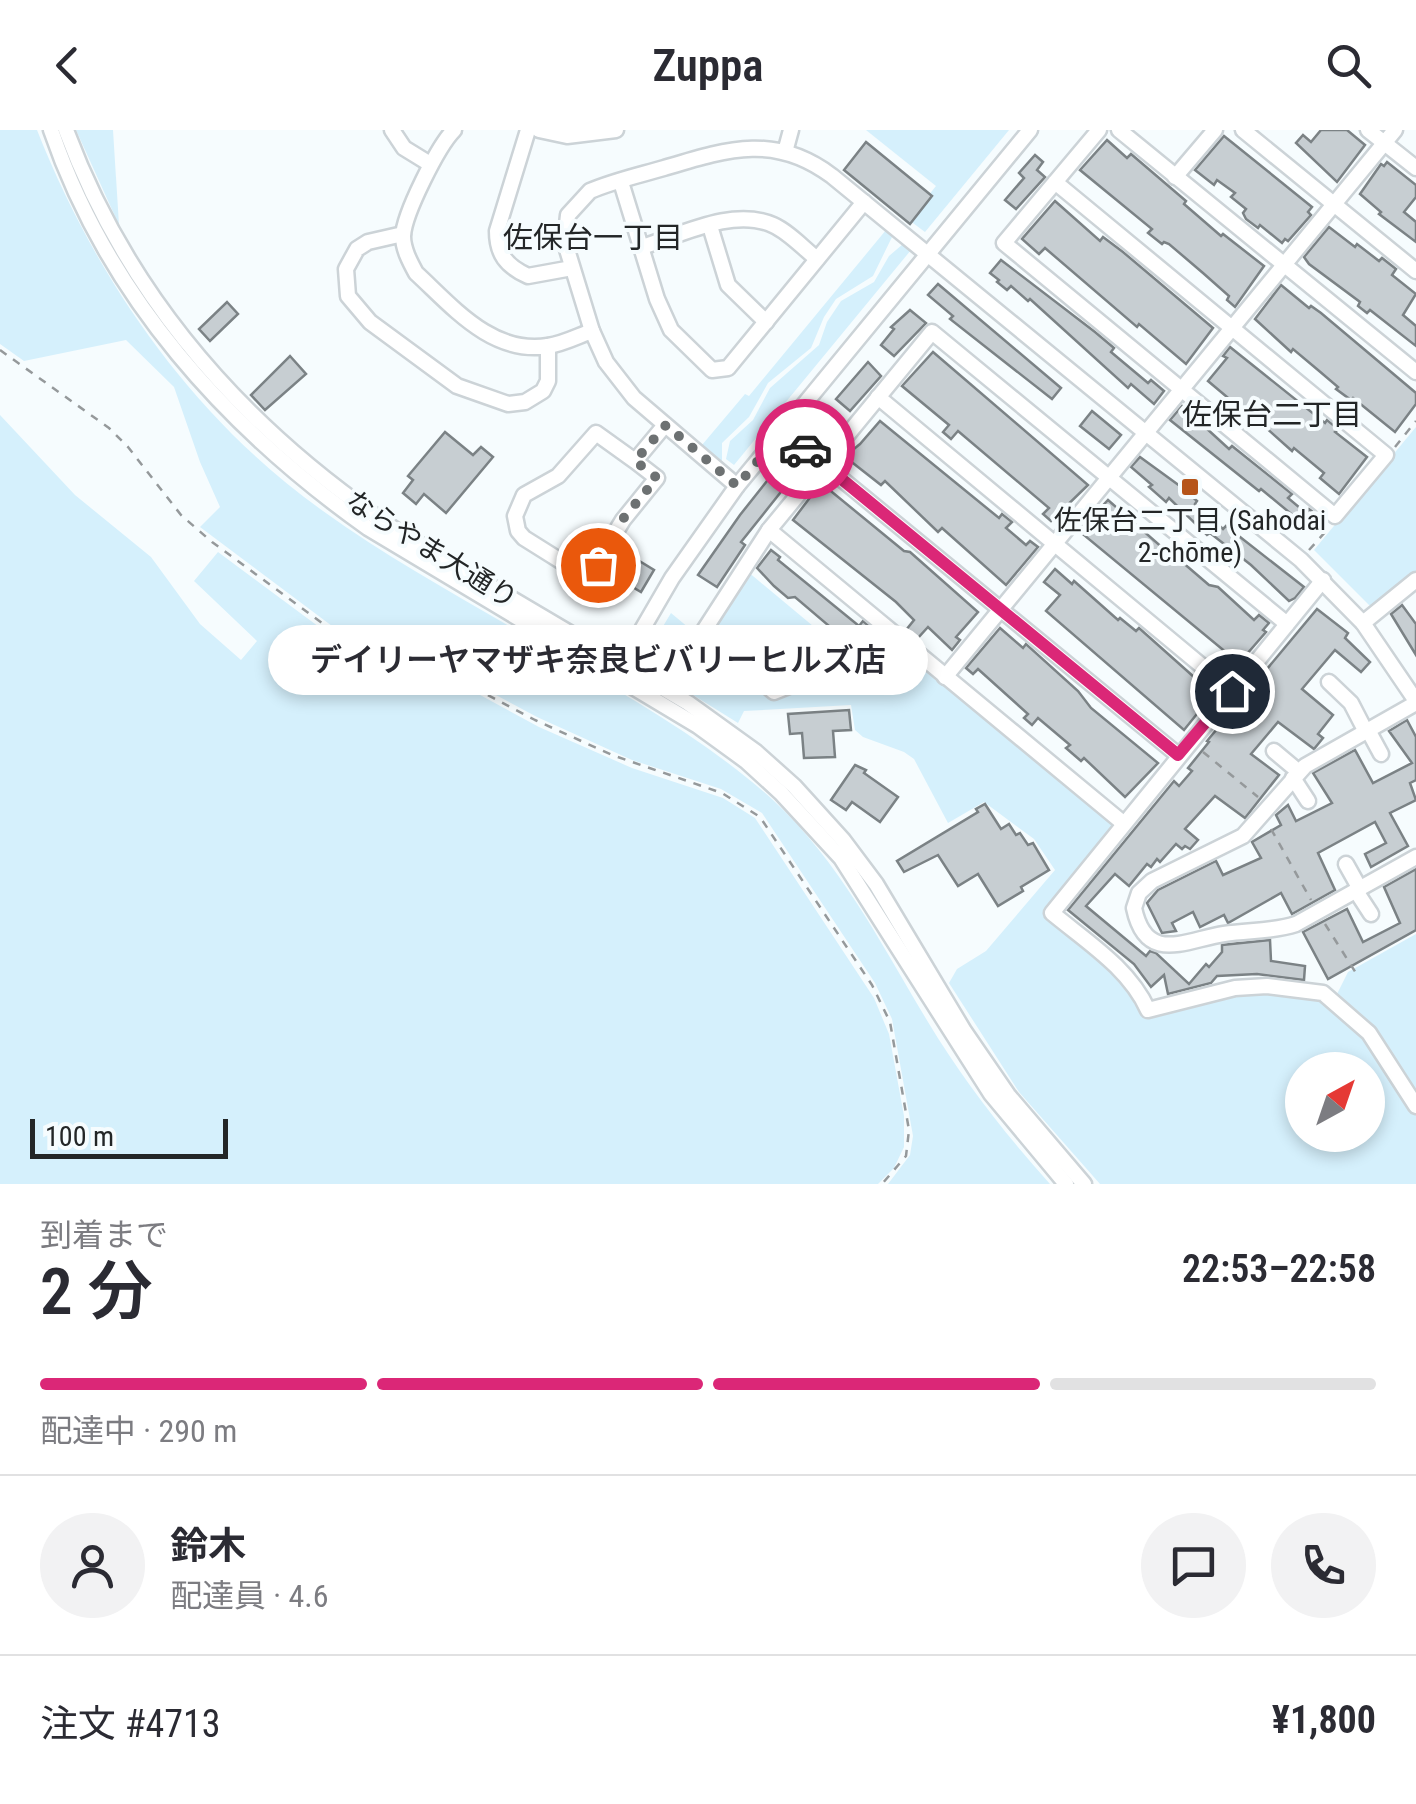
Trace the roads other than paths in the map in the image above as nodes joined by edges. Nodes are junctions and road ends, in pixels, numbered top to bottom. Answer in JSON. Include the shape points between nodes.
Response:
{"nodes":[{"id":1,"x":51,"y":130,"type":"edge"},
{"id":2,"x":66,"y":130,"type":"edge"},
{"id":3,"x":392,"y":130,"type":"edge"},
{"id":4,"x":454,"y":130,"type":"edge"},
{"id":5,"x":528,"y":130,"type":"edge"},
{"id":6,"x":539,"y":130,"type":"edge"},
{"id":7,"x":616,"y":130,"type":"edge"},
{"id":8,"x":791,"y":130,"type":"edge"},
{"id":9,"x":1030,"y":130,"type":"edge"},
{"id":10,"x":1099,"y":130,"type":"edge"},
{"id":11,"x":1119,"y":130,"type":"edge"},
{"id":12,"x":1214,"y":130,"type":"edge"},
{"id":13,"x":1243,"y":130,"type":"edge"},
{"id":14,"x":1368,"y":130,"type":"edge"},
{"id":15,"x":1396,"y":130,"type":"edge"},
{"id":16,"x":1384,"y":144,"type":"junction"},
{"id":17,"x":785,"y":152,"type":"junction"},
{"id":18,"x":430,"y":164,"type":"junction"},
{"id":19,"x":1416,"y":168,"type":"edge"},
{"id":20,"x":1176,"y":177,"type":"junction"},
{"id":21,"x":621,"y":182,"type":"junction"},
{"id":22,"x":1055,"y":182,"type":"junction"},
{"id":23,"x":864,"y":202,"type":"junction"},
{"id":24,"x":1334,"y":204,"type":"junction"},
{"id":25,"x":710,"y":226,"type":"junction"},
{"id":26,"x":403,"y":234,"type":"junction"},
{"id":27,"x":642,"y":247,"type":"junction"},
{"id":28,"x":928,"y":255,"type":"junction"},
{"id":29,"x":817,"y":259,"type":"junction"},
{"id":30,"x":1284,"y":266,"type":"junction"},
{"id":31,"x":572,"y":268,"type":"junction"},
{"id":32,"x":1416,"y":271,"type":"edge"},
{"id":33,"x":766,"y":322,"type":"junction"},
{"id":34,"x":1232,"y":328,"type":"junction"},
{"id":35,"x":592,"y":331,"type":"junction"},
{"id":36,"x":548,"y":346,"type":"junction"},
{"id":37,"x":1416,"y":372,"type":"edge"},
{"id":38,"x":1181,"y":390,"type":"junction"},
{"id":39,"x":878,"y":397,"type":"junction"},
{"id":40,"x":666,"y":425,"type":"junction"},
{"id":41,"x":783,"y":431,"type":"junction"},
{"id":42,"x":1145,"y":434,"type":"junction"},
{"id":43,"x":635,"y":461,"type":"junction"},
{"id":44,"x":823,"y":464,"type":"junction"},
{"id":45,"x":1109,"y":478,"type":"junction"},
{"id":46,"x":737,"y":486,"type":"junction"},
{"id":47,"x":769,"y":530,"type":"junction"},
{"id":48,"x":1055,"y":543,"type":"junction"},
{"id":49,"x":1323,"y":580,"type":"junction"},
{"id":50,"x":1416,"y":580,"type":"edge"},
{"id":51,"x":1000,"y":610,"type":"junction"},
{"id":52,"x":1363,"y":623,"type":"junction"},
{"id":53,"x":1287,"y":624,"type":"junction"},
{"id":54,"x":902,"y":641,"type":"junction"},
{"id":55,"x":618,"y":670,"type":"junction"},
{"id":56,"x":945,"y":677,"type":"junction"},
{"id":57,"x":1329,"y":682,"type":"dead end"},
{"id":58,"x":1232,"y":691,"type":"junction"},
{"id":59,"x":1416,"y":702,"type":"edge"},
{"id":60,"x":1367,"y":731,"type":"junction"},
{"id":61,"x":1274,"y":751,"type":"dead end"},
{"id":62,"x":1381,"y":754,"type":"dead end"},
{"id":63,"x":1178,"y":755,"type":"junction"},
{"id":64,"x":1296,"y":775,"type":"junction"},
{"id":65,"x":1308,"y":801,"type":"dead end"},
{"id":66,"x":1123,"y":822,"type":"junction"},
{"id":67,"x":1416,"y":857,"type":"edge"},
{"id":68,"x":1346,"y":864,"type":"dead end"},
{"id":69,"x":1358,"y":890,"type":"junction"},
{"id":70,"x":1371,"y":914,"type":"dead end"},
{"id":71,"x":1416,"y":1106,"type":"edge"},
{"id":72,"x":1066,"y":1184,"type":"edge"},
{"id":73,"x":1084,"y":1184,"type":"edge"}],
"edges":[{"from":1,"to":55,"type":"street","name":"ならやま大通り","via":[[78,196],[142,307],[244,428],[368,528]]},
{"from":2,"to":55,"type":"street","name":"ならやま大通り","via":[[90,191],[150,294],[208,370],[274,438],[349,499]]},
{"from":3,"to":18,"type":"street","via":[[404,148]]},
{"from":4,"to":18,"type":"street"},
{"from":5,"to":31,"type":"street","via":[[497,231],[498,248],[528,276]]},
{"from":6,"to":7,"type":"street","via":[[567,136]]},
{"from":8,"to":17,"type":"street"},
{"from":9,"to":28,"type":"street"},
{"from":10,"to":22,"type":"street"},
{"from":11,"to":20,"type":"street"},
{"from":12,"to":20,"type":"street"},
{"from":13,"to":24,"type":"street"},
{"from":14,"to":16,"type":"street"},
{"from":15,"to":16,"type":"street"},
{"from":16,"to":19,"type":"street"},
{"from":16,"to":24,"type":"street"},
{"from":17,"to":21,"type":"street","via":[[730,150]]},
{"from":17,"to":23,"type":"street","via":[[818,166]]},
{"from":18,"to":26,"type":"street"},
{"from":20,"to":30,"type":"street"},
{"from":21,"to":27,"type":"street"},
{"from":21,"to":31,"type":"street","via":[[590,191],[568,215],[565,243]]},
{"from":22,"to":34,"type":"street"},
{"from":22,"to":38,"type":"street","via":[[1004,243]]},
{"from":23,"to":28,"type":"street"},
{"from":23,"to":29,"type":"street"},
{"from":24,"to":30,"type":"street"},
{"from":24,"to":32,"type":"street"},
{"from":25,"to":27,"type":"street"},
{"from":25,"to":29,"type":"street","via":[[752,218],[775,226]]},
{"from":25,"to":33,"type":"street","via":[[728,285]]},
{"from":26,"to":36,"type":"street","via":[[416,273],[482,332],[518,346]]},
{"from":26,"to":36,"type":"street","via":[[368,242],[346,270],[348,296],[384,332],[457,386],[508,404],[543,391]]},
{"from":27,"to":33,"type":"street","via":[[672,330],[712,370],[728,368]]},
{"from":28,"to":41,"type":"street"},
{"from":28,"to":42,"type":"street"},
{"from":29,"to":33,"type":"street"},
{"from":30,"to":34,"type":"street"},
{"from":30,"to":37,"type":"street"},
{"from":31,"to":35,"type":"street"},
{"from":34,"to":38,"type":"street"},
{"from":34,"to":38,"type":"street","via":[[1386,455],[1335,516]]},
{"from":35,"to":36,"type":"street"},
{"from":35,"to":40,"type":"street","via":[[634,398]]},
{"from":38,"to":42,"type":"street"},
{"from":39,"to":44,"type":"street"},
{"from":39,"to":45,"type":"street","via":[[932,332]]},
{"from":39,"to":48,"type":"street"},
{"from":40,"to":43,"type":"street"},
{"from":40,"to":46,"type":"street"},
{"from":41,"to":44,"type":"street"},
{"from":41,"to":46,"type":"street"},
{"from":42,"to":45,"type":"street"},
{"from":42,"to":49,"type":"street"},
{"from":43,"to":43,"type":"street","via":[[657,478],[592,570],[575,570],[518,531],[515,516],[524,496],[558,476],[596,433]]},
{"from":44,"to":47,"type":"street"},
{"from":44,"to":51,"type":"street"},
{"from":45,"to":48,"type":"street"},
{"from":45,"to":53,"type":"street"},
{"from":46,"to":55,"type":"street"},
{"from":47,"to":54,"type":"street"},
{"from":47,"to":54,"type":"street","via":[[703,632],[774,692]]},
{"from":48,"to":51,"type":"street"},
{"from":48,"to":58,"type":"street"},
{"from":49,"to":52,"type":"street"},
{"from":49,"to":53,"type":"street"},
{"from":50,"to":52,"type":"street"},
{"from":51,"to":56,"type":"street"},
{"from":51,"to":63,"type":"street"},
{"from":52,"to":59,"type":"street"},
{"from":53,"to":58,"type":"street"},
{"from":54,"to":56,"type":"street"},
{"from":55,"to":72,"type":"street","name":"ならやま大通り","via":[[726,745],[817,829],[866,894],[991,1094]]},
{"from":55,"to":73,"type":"street","name":"ならやま大通り","via":[[722,726],[813,805],[876,884],[1008,1095]]},
{"from":56,"to":66,"type":"street"},
{"from":57,"to":60,"type":"street"},
{"from":58,"to":63,"type":"street"},
{"from":59,"to":60,"type":"street"},
{"from":60,"to":62,"type":"street"},
{"from":60,"to":64,"type":"street"},
{"from":61,"to":64,"type":"street"},
{"from":63,"to":66,"type":"street"},
{"from":64,"to":65,"type":"street"},
{"from":64,"to":69,"type":"street","via":[[1243,836],[1145,886],[1136,898],[1136,920],[1152,940],[1176,946],[1281,929]]},
{"from":66,"to":71,"type":"street","via":[[1052,913],[1124,974],[1148,1010],[1235,988],[1323,994],[1369,1033]]},
{"from":67,"to":69,"type":"street"},
{"from":68,"to":69,"type":"street"},
{"from":69,"to":70,"type":"street"}]}
